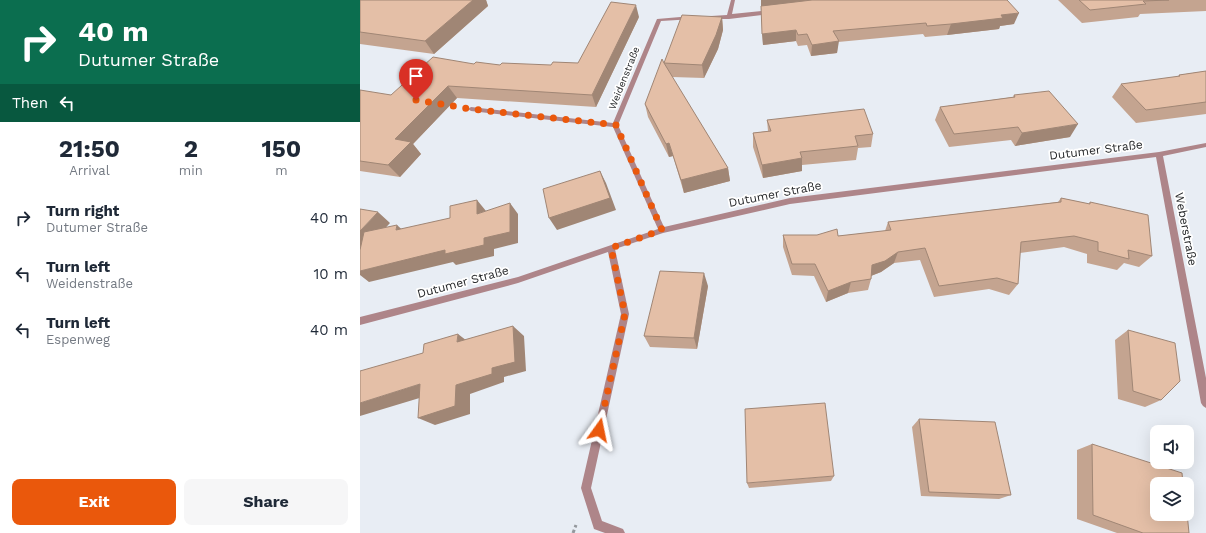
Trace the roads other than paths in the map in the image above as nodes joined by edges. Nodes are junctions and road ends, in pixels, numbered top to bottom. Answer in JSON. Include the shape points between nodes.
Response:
{"nodes":[{"id":1,"x":733,"y":0,"type":"edge"},
{"id":2,"x":777,"y":12,"type":"edge"},
{"id":3,"x":730,"y":17,"type":"junction"},
{"id":4,"x":698,"y":18,"type":"edge"},
{"id":5,"x":706,"y":18,"type":"edge"},
{"id":6,"x":471,"y":109,"type":"dead end"},
{"id":7,"x":616,"y":125,"type":"junction"},
{"id":8,"x":1206,"y":145,"type":"edge"},
{"id":9,"x":1159,"y":154,"type":"junction"},
{"id":10,"x":662,"y":230,"type":"junction"},
{"id":11,"x":611,"y":248,"type":"junction"},
{"id":12,"x":360,"y":321,"type":"edge"},
{"id":13,"x":1203,"y":360,"type":"edge"},
{"id":14,"x":1206,"y":403,"type":"edge"},
{"id":15,"x":619,"y":533,"type":"edge"}],
"edges":[{"from":1,"to":3,"type":"street"},
{"from":2,"to":3,"type":"street"},
{"from":3,"to":5,"type":"street"},
{"from":4,"to":7,"type":"street","name":"Weidenstraße","via":[[659,20]]},
{"from":6,"to":7,"type":"street"},
{"from":7,"to":10,"type":"street","name":"Weidenstraße"},
{"from":8,"to":9,"type":"street","name":"Dutumer Straße"},
{"from":9,"to":10,"type":"street","name":"Dutumer Straße","via":[[790,201]]},
{"from":9,"to":13,"type":"street","name":"Weberstraße"},
{"from":10,"to":11,"type":"street","name":"Dutumer Straße"},
{"from":11,"to":12,"type":"street","name":"Dutumer Straße","via":[[518,280]]},
{"from":11,"to":15,"type":"street","via":[[625,314],[586,488],[598,525]]},
{"from":13,"to":14,"type":"street","name":"Weberstraße"}]}
